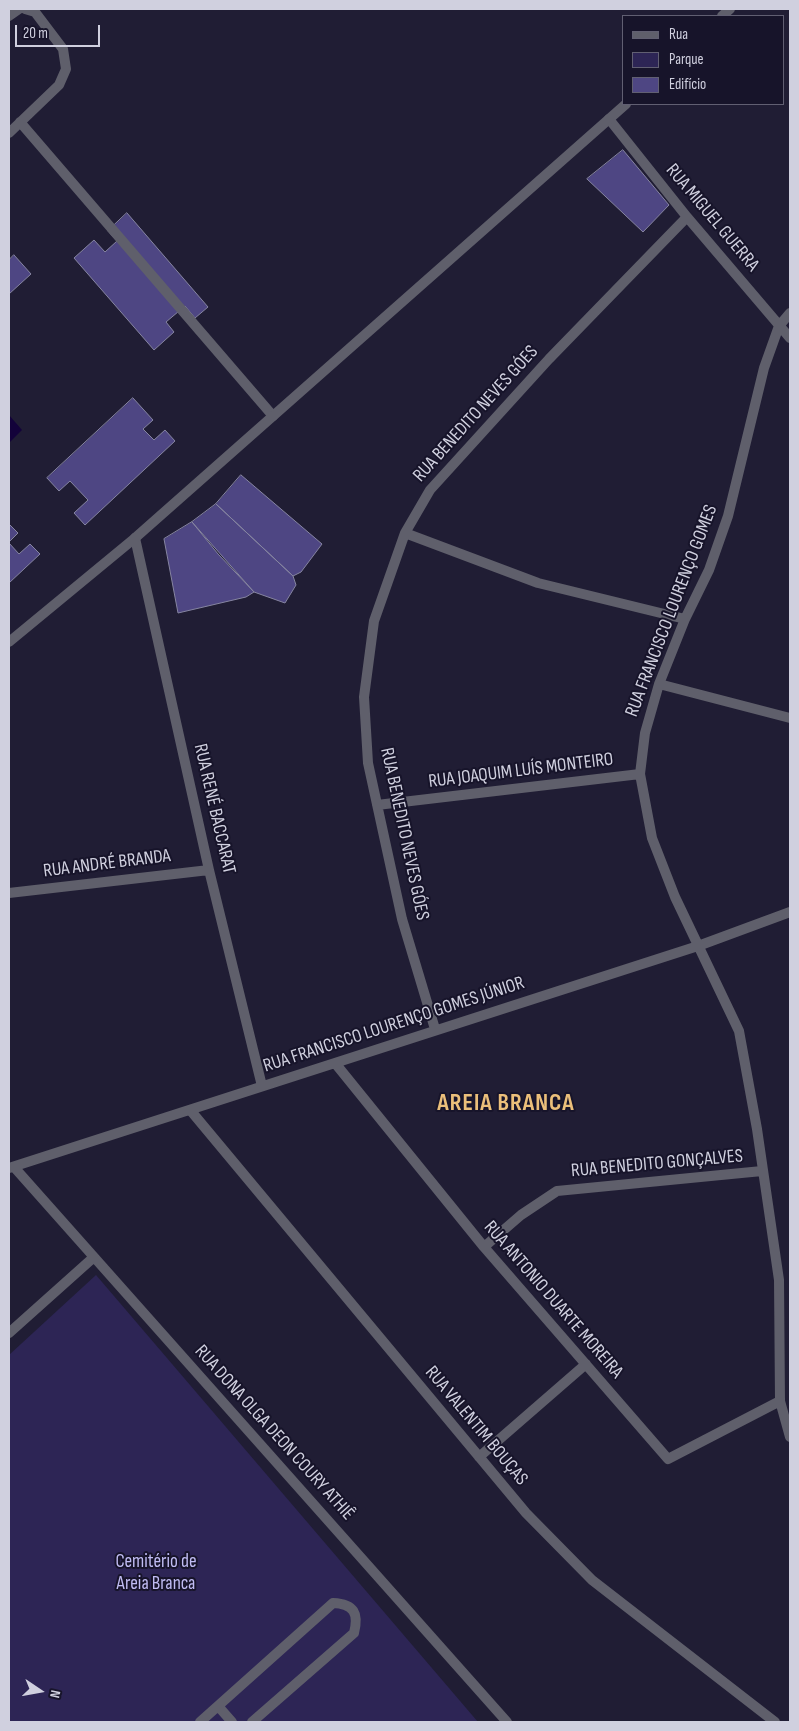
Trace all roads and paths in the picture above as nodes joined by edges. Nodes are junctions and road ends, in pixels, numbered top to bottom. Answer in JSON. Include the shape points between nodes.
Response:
{"nodes":[{"id":1,"x":19,"y":9,"type":"edge"},
{"id":2,"x":25,"y":9,"type":"edge"},
{"id":3,"x":9,"y":16,"type":"edge"},
{"id":4,"x":625,"y":105,"type":"edge"},
{"id":5,"x":609,"y":119,"type":"junction"},
{"id":6,"x":20,"y":122,"type":"junction"},
{"id":7,"x":9,"y":133,"type":"edge"},
{"id":8,"x":686,"y":217,"type":"junction"},
{"id":9,"x":790,"y":313,"type":"edge"},
{"id":10,"x":779,"y":326,"type":"junction"},
{"id":11,"x":790,"y":338,"type":"edge"},
{"id":12,"x":273,"y":416,"type":"junction"},
{"id":13,"x":405,"y":533,"type":"junction"},
{"id":14,"x":135,"y":538,"type":"junction"},
{"id":15,"x":685,"y":620,"type":"junction"},
{"id":16,"x":9,"y":642,"type":"edge"},
{"id":17,"x":660,"y":684,"type":"junction"},
{"id":18,"x":790,"y":718,"type":"edge"},
{"id":19,"x":640,"y":774,"type":"junction"},
{"id":20,"x":377,"y":805,"type":"junction"},
{"id":21,"x":209,"y":870,"type":"junction"},
{"id":22,"x":9,"y":893,"type":"edge"},
{"id":23,"x":790,"y":912,"type":"edge"},
{"id":24,"x":698,"y":946,"type":"junction"},
{"id":25,"x":434,"y":1029,"type":"junction"},
{"id":26,"x":335,"y":1064,"type":"junction"},
{"id":27,"x":262,"y":1086,"type":"junction"},
{"id":28,"x":191,"y":1111,"type":"junction"},
{"id":29,"x":12,"y":1168,"type":"edge"},
{"id":30,"x":762,"y":1172,"type":"junction"},
{"id":31,"x":484,"y":1247,"type":"junction"},
{"id":32,"x":94,"y":1257,"type":"junction"},
{"id":33,"x":790,"y":1279,"type":"edge"},
{"id":34,"x":779,"y":1280,"type":"junction"},
{"id":35,"x":9,"y":1333,"type":"edge"},
{"id":36,"x":586,"y":1364,"type":"junction"},
{"id":37,"x":780,"y":1401,"type":"junction"},
{"id":38,"x":790,"y":1437,"type":"edge"},
{"id":39,"x":479,"y":1457,"type":"junction"},
{"id":40,"x":218,"y":1706,"type":"junction"},
{"id":41,"x":200,"y":1722,"type":"edge"},
{"id":42,"x":232,"y":1722,"type":"edge"},
{"id":43,"x":252,"y":1722,"type":"edge"},
{"id":44,"x":507,"y":1722,"type":"edge"},
{"id":45,"x":776,"y":1722,"type":"edge"}],
"edges":[{"from":1,"to":3,"type":"street"},
{"from":2,"to":6,"type":"street","via":[[35,12],[63,49],[66,69],[59,85]]},
{"from":4,"to":5,"type":"street"},
{"from":5,"to":8,"type":"street","name":"RUA MIGUEL GUERRA"},
{"from":5,"to":12,"type":"street"},
{"from":6,"to":7,"type":"street"},
{"from":6,"to":12,"type":"street"},
{"from":8,"to":10,"type":"street","name":"RUA MIGUEL GUERRA"},
{"from":8,"to":13,"type":"street","name":"RUA BENEDITO NEVES GÓES","via":[[549,359],[430,490]]},
{"from":9,"to":10,"type":"street"},
{"from":10,"to":11,"type":"street","name":"RUA MIGUEL GUERRA"},
{"from":10,"to":15,"type":"street","name":"RUA FRANCISCO LOURENÇO GOMES","via":[[764,368],[728,516],[709,570]]},
{"from":12,"to":14,"type":"street"},
{"from":13,"to":15,"type":"street","via":[[538,584]]},
{"from":13,"to":20,"type":"street","name":"RUA BENEDITO NEVES GÓES","via":[[374,620],[364,697],[368,763]]},
{"from":14,"to":16,"type":"street"},
{"from":14,"to":21,"type":"street","name":"RUA RENÉ BACCARAT"},
{"from":15,"to":17,"type":"street","name":"RUA FRANCISCO LOURENÇO GOMES"},
{"from":17,"to":18,"type":"street"},
{"from":17,"to":19,"type":"street","name":"RUA FRANCISCO LOURENÇO GOMES","via":[[645,733]]},
{"from":19,"to":20,"type":"street","name":"RUA JOAQUIM LUÍS MONTEIRO"},
{"from":19,"to":24,"type":"street","name":"RUA FRANCISCO LOURENÇO GOMES","via":[[652,838]]},
{"from":20,"to":25,"type":"street","name":"RUA BENEDITO NEVES GÓES","via":[[402,919]]},
{"from":21,"to":22,"type":"street","name":"RUA ANDRÉ BRANDA"},
{"from":21,"to":27,"type":"street","name":"RUA RENÉ BACCARAT"},
{"from":23,"to":24,"type":"street","name":"RUA FRANCISCO LOURENÇO GOMES JÚNIOR"},
{"from":24,"to":25,"type":"street","name":"RUA FRANCISCO LOURENÇO GOMES JÚNIOR"},
{"from":24,"to":30,"type":"street","name":"RUA FRANCISCO LOURENÇO GOMES","via":[[739,1031]]},
{"from":25,"to":26,"type":"street","name":"RUA FRANCISCO LOURENÇO GOMES JÚNIOR"},
{"from":26,"to":27,"type":"street","name":"RUA FRANCISCO LOURENÇO GOMES JÚNIOR"},
{"from":26,"to":31,"type":"street","name":"RUA ANTONIO DUARTE MOREIRA"},
{"from":27,"to":28,"type":"street","name":"RUA FRANCISCO LOURENÇO GOMES JÚNIOR"},
{"from":28,"to":29,"type":"street","name":"RUA FRANCISCO LOURENÇO GOMES JÚNIOR"},
{"from":28,"to":39,"type":"street","name":"RUA VALENTIM BOUÇAS"},
{"from":29,"to":32,"type":"street","name":"RUA DONA OLGA DEON COURY ATHIÊ"},
{"from":30,"to":31,"type":"street","name":"RUA BENEDITO GONÇALVES","via":[[557,1191]]},
{"from":30,"to":34,"type":"street","name":"RUA FRANCISCO LOURENÇO GOMES"},
{"from":31,"to":36,"type":"street","name":"RUA ANTONIO DUARTE MOREIRA"},
{"from":32,"to":35,"type":"street"},
{"from":32,"to":44,"type":"street","name":"RUA DONA OLGA DEON COURY ATHIÊ"},
{"from":33,"to":34,"type":"street"},
{"from":34,"to":37,"type":"street","name":"RUA FRANCISCO LOURENÇO GOMES"},
{"from":36,"to":37,"type":"street","name":"RUA ANTONIO DUARTE MOREIRA","via":[[668,1459]]},
{"from":36,"to":39,"type":"street"},
{"from":37,"to":38,"type":"street","name":"RUA FRANCISCO LOURENÇO GOMES"},
{"from":39,"to":45,"type":"street","name":"RUA VALENTIM BOUÇAS","via":[[526,1513],[592,1580]]},
{"from":40,"to":41,"type":"street"},
{"from":40,"to":42,"type":"street"},
{"from":40,"to":43,"type":"street","via":[[333,1603],[346,1603],[354,1610],[357,1621],[354,1633]]}]}
